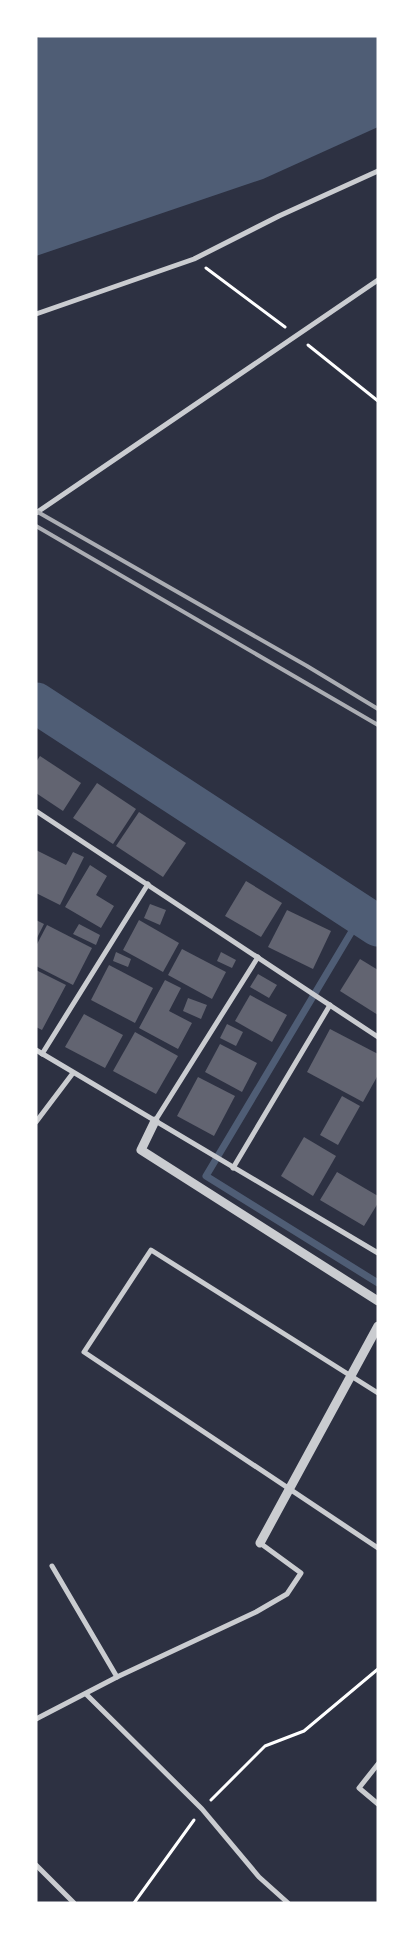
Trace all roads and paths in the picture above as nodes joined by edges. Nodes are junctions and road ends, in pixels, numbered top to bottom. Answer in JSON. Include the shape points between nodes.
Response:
{"nodes":[{"id":1,"x":378,"y":170,"type":"edge"},
{"id":2,"x":378,"y":280,"type":"edge"},
{"id":3,"x":36,"y":314,"type":"edge"},
{"id":4,"x":36,"y":513,"type":"edge"},
{"id":5,"x":38,"y":812,"type":"edge"},
{"id":6,"x":36,"y":819,"type":"edge"},
{"id":7,"x":148,"y":884,"type":"junction"},
{"id":8,"x":258,"y":957,"type":"junction"},
{"id":9,"x":330,"y":1005,"type":"junction"},
{"id":10,"x":378,"y":1037,"type":"edge"},
{"id":11,"x":39,"y":1052,"type":"edge"},
{"id":12,"x":73,"y":1073,"type":"junction"},
{"id":13,"x":155,"y":1121,"type":"junction"},
{"id":14,"x":36,"y":1122,"type":"edge"},
{"id":15,"x":233,"y":1168,"type":"junction"},
{"id":16,"x":378,"y":1254,"type":"edge"},
{"id":17,"x":378,"y":1301,"type":"edge"},
{"id":18,"x":378,"y":1326,"type":"edge"},
{"id":19,"x":350,"y":1376,"type":"junction"},
{"id":20,"x":378,"y":1393,"type":"edge"},
{"id":21,"x":289,"y":1489,"type":"junction"},
{"id":22,"x":260,"y":1543,"type":"joint"},
{"id":23,"x":378,"y":1548,"type":"edge"},
{"id":24,"x":52,"y":1566,"type":"dead end"},
{"id":25,"x":378,"y":1669,"type":"edge"},
{"id":26,"x":117,"y":1677,"type":"junction"},
{"id":27,"x":86,"y":1694,"type":"junction"},
{"id":28,"x":36,"y":1719,"type":"edge"},
{"id":29,"x":378,"y":1764,"type":"edge"},
{"id":30,"x":378,"y":1804,"type":"edge"},
{"id":31,"x":202,"y":1809,"type":"junction"},
{"id":32,"x":36,"y":1865,"type":"edge"},
{"id":33,"x":74,"y":1903,"type":"edge"},
{"id":34,"x":134,"y":1903,"type":"edge"},
{"id":35,"x":288,"y":1903,"type":"edge"}],
"edges":[{"from":1,"to":3,"type":"street","via":[[194,259]]},
{"from":2,"to":4,"type":"street"},
{"from":5,"to":6,"type":"street"},
{"from":5,"to":7,"type":"street"},
{"from":7,"to":8,"type":"street"},
{"from":7,"to":11,"type":"street"},
{"from":8,"to":9,"type":"street"},
{"from":8,"to":13,"type":"street"},
{"from":9,"to":10,"type":"street"},
{"from":9,"to":15,"type":"street"},
{"from":11,"to":12,"type":"street"},
{"from":12,"to":13,"type":"street"},
{"from":12,"to":14,"type":"street"},
{"from":13,"to":15,"type":"street"},
{"from":13,"to":17,"type":"street","via":[[141,1150]]},
{"from":15,"to":16,"type":"street"},
{"from":18,"to":19,"type":"street"},
{"from":19,"to":20,"type":"street"},
{"from":19,"to":21,"type":"street"},
{"from":19,"to":21,"type":"street","via":[[151,1250],[84,1352]]},
{"from":21,"to":22,"type":"street"},
{"from":21,"to":23,"type":"street"},
{"from":22,"to":26,"type":"street","via":[[300,1573],[287,1594],[256,1612]]},
{"from":24,"to":26,"type":"street"},
{"from":25,"to":31,"type":"path","via":[[304,1731],[265,1746]]},
{"from":26,"to":27,"type":"street"},
{"from":27,"to":28,"type":"street"},
{"from":27,"to":31,"type":"street"},
{"from":29,"to":30,"type":"street","via":[[359,1788]]},
{"from":31,"to":34,"type":"path"},
{"from":31,"to":35,"type":"street","via":[[259,1877]]},
{"from":32,"to":33,"type":"street"}]}
